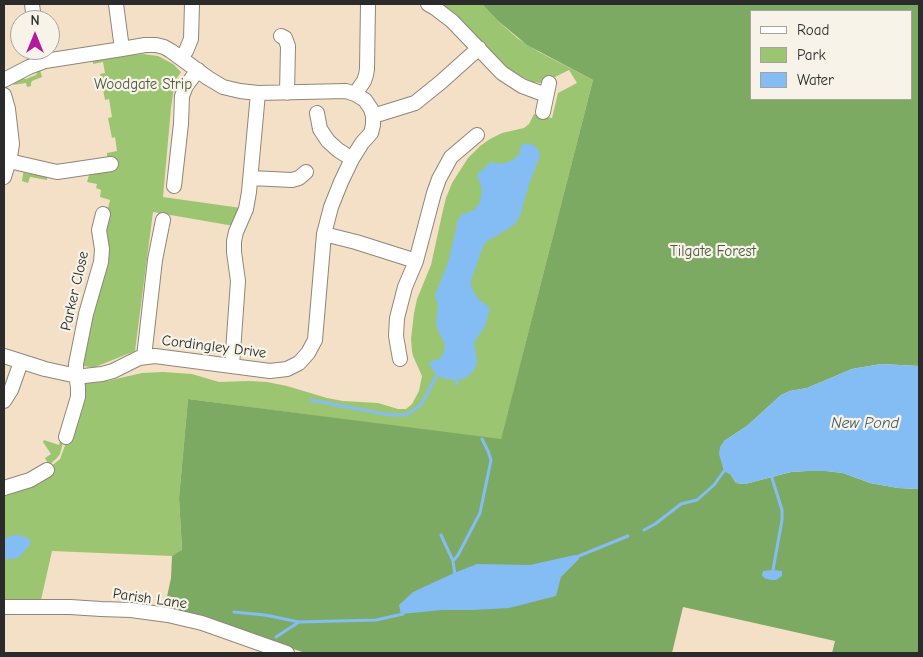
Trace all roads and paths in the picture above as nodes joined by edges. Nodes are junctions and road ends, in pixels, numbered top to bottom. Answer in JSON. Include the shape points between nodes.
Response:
{"nodes":[{"id":1,"x":116,"y":4,"type":"edge"},
{"id":2,"x":192,"y":4,"type":"edge"},
{"id":3,"x":368,"y":4,"type":"edge"},
{"id":4,"x":428,"y":4,"type":"edge"},
{"id":5,"x":281,"y":36,"type":"dead end"},
{"id":6,"x":479,"y":48,"type":"junction"},
{"id":7,"x":122,"y":49,"type":"junction"},
{"id":8,"x":60,"y":55,"type":"edge"},
{"id":9,"x":181,"y":58,"type":"junction"},
{"id":10,"x":38,"y":60,"type":"edge"},
{"id":11,"x":198,"y":70,"type":"junction"},
{"id":12,"x":4,"y":80,"type":"edge"},
{"id":13,"x":258,"y":94,"type":"junction"},
{"id":14,"x":287,"y":94,"type":"junction"},
{"id":15,"x":355,"y":94,"type":"junction"},
{"id":16,"x":4,"y":95,"type":"edge"},
{"id":17,"x":543,"y":112,"type":"dead end"},
{"id":18,"x":317,"y":113,"type":"dead end"},
{"id":19,"x":373,"y":116,"type":"junction"},
{"id":20,"x":477,"y":135,"type":"dead end"},
{"id":21,"x":352,"y":159,"type":"junction"},
{"id":22,"x":9,"y":161,"type":"junction"},
{"id":23,"x":111,"y":164,"type":"dead end"},
{"id":24,"x":306,"y":172,"type":"dead end"},
{"id":25,"x":4,"y":177,"type":"edge"},
{"id":26,"x":251,"y":178,"type":"junction"},
{"id":27,"x":174,"y":186,"type":"dead end"},
{"id":28,"x":103,"y":214,"type":"dead end"},
{"id":29,"x":163,"y":220,"type":"dead end"},
{"id":30,"x":325,"y":231,"type":"junction"},
{"id":31,"x":416,"y":261,"type":"junction"},
{"id":32,"x":4,"y":356,"type":"edge"},
{"id":33,"x":144,"y":357,"type":"junction"},
{"id":34,"x":400,"y":359,"type":"dead end"},
{"id":35,"x":21,"y":362,"type":"junction"},
{"id":36,"x":232,"y":366,"type":"junction"},
{"id":37,"x":76,"y":375,"type":"junction"},
{"id":38,"x":4,"y":401,"type":"edge"},
{"id":39,"x":66,"y":438,"type":"dead end"},
{"id":40,"x":47,"y":470,"type":"dead end"},
{"id":41,"x":4,"y":488,"type":"edge"},
{"id":42,"x":4,"y":607,"type":"edge"},
{"id":43,"x":287,"y":653,"type":"edge"}],
"edges":[{"from":1,"to":7,"type":"street"},
{"from":2,"to":9,"type":"street","via":[[191,39]]},
{"from":3,"to":15,"type":"street","via":[[367,69]]},
{"from":4,"to":6,"type":"street","via":[[452,21]]},
{"from":5,"to":14,"type":"street","via":[[288,46]]},
{"from":6,"to":17,"type":"street","via":[[511,80],[522,86],[547,89]]},
{"from":6,"to":19,"type":"street","via":[[414,103]]},
{"from":7,"to":8,"type":"street"},
{"from":7,"to":9,"type":"street","via":[[160,46]]},
{"from":9,"to":11,"type":"street"},
{"from":10,"to":12,"type":"street"},
{"from":11,"to":13,"type":"street","via":[[223,87]]},
{"from":11,"to":27,"type":"street","via":[[182,96]]},
{"from":13,"to":14,"type":"street"},
{"from":13,"to":26,"type":"street"},
{"from":14,"to":15,"type":"street","via":[[338,91]]},
{"from":15,"to":19,"type":"street","via":[[365,100]]},
{"from":16,"to":22,"type":"street","via":[[11,135]]},
{"from":18,"to":21,"type":"street","via":[[320,129],[328,141]]},
{"from":19,"to":21,"type":"street","name":"Cordingley Drive","via":[[371,133]]},
{"from":20,"to":31,"type":"street","via":[[451,158],[439,179]]},
{"from":21,"to":30,"type":"street","name":"Cordingley Drive","via":[[333,200]]},
{"from":22,"to":23,"type":"street","via":[[57,172]]},
{"from":22,"to":25,"type":"street"},
{"from":24,"to":26,"type":"street","via":[[292,180]]},
{"from":26,"to":36,"type":"street","via":[[246,209],[234,241],[238,281]]},
{"from":28,"to":37,"type":"street","name":"Parker Close","via":[[99,230],[101,262],[86,314]]},
{"from":29,"to":33,"type":"street"},
{"from":30,"to":31,"type":"street"},
{"from":30,"to":36,"type":"street","name":"Cordingley Drive","via":[[313,346],[295,365],[281,370]]},
{"from":31,"to":34,"type":"street","via":[[397,318]]},
{"from":32,"to":35,"type":"street","name":"Cordingley Drive"},
{"from":33,"to":36,"type":"street","name":"Cordingley Drive"},
{"from":33,"to":37,"type":"street","name":"Cordingley Drive","via":[[102,374]]},
{"from":35,"to":37,"type":"street","name":"Cordingley Drive"},
{"from":35,"to":38,"type":"street"},
{"from":37,"to":39,"type":"street","via":[[78,397]]},
{"from":40,"to":41,"type":"street","via":[[30,480]]},
{"from":42,"to":43,"type":"street","name":"Parish Lane","via":[[168,614]]}]}
